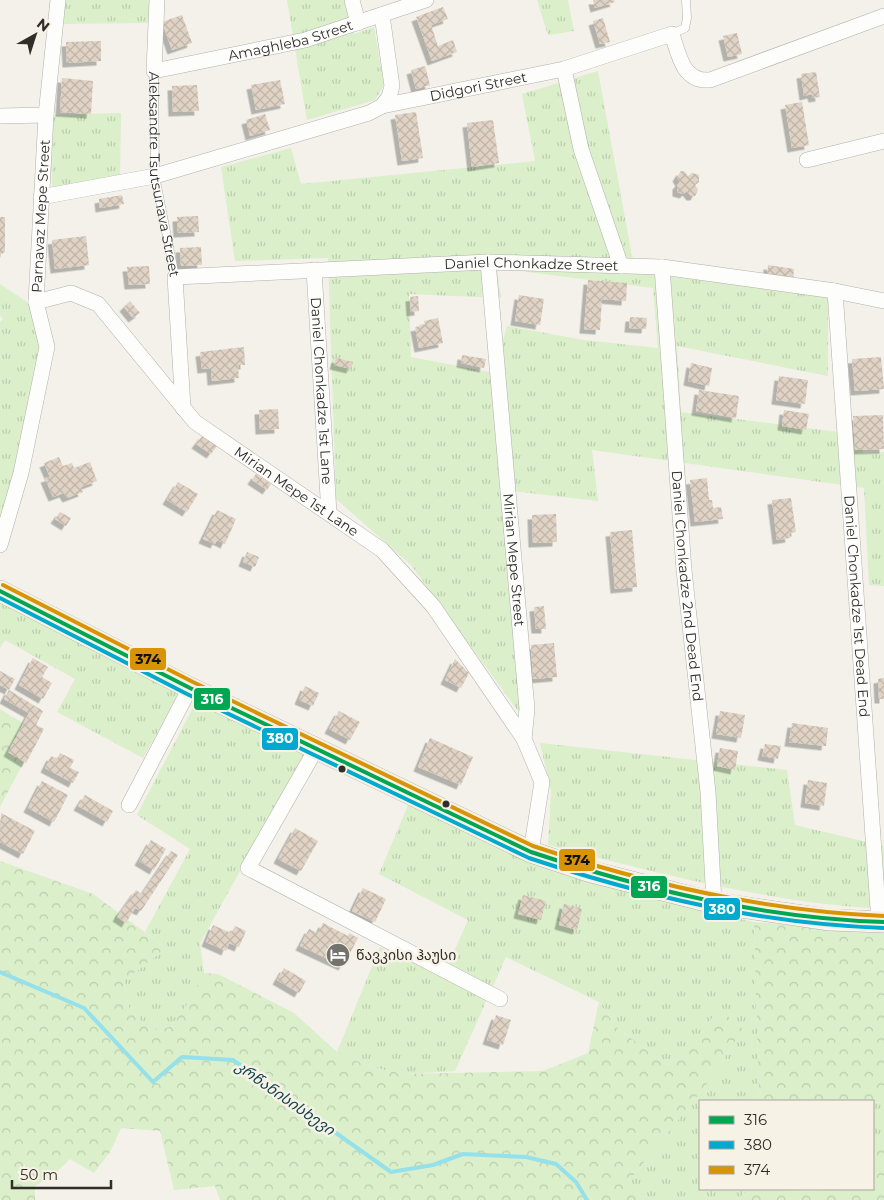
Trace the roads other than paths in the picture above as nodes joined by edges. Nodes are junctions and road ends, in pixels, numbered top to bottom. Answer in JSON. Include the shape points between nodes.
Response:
{"nodes":[{"id":1,"x":58,"y":0,"type":"edge"},
{"id":2,"x":157,"y":0,"type":"edge"},
{"id":3,"x":352,"y":0,"type":"edge"},
{"id":4,"x":426,"y":0,"type":"edge"},
{"id":5,"x":686,"y":0,"type":"edge"},
{"id":6,"x":382,"y":14,"type":"junction"},
{"id":7,"x":884,"y":16,"type":"edge"},
{"id":8,"x":358,"y":23,"type":"junction"},
{"id":9,"x":672,"y":34,"type":"junction"},
{"id":10,"x":564,"y":69,"type":"junction"},
{"id":11,"x":154,"y":71,"type":"junction"},
{"id":12,"x":382,"y":106,"type":"junction"},
{"id":13,"x":0,"y":116,"type":"edge"},
{"id":14,"x":46,"y":116,"type":"junction"},
{"id":15,"x":884,"y":141,"type":"edge"},
{"id":16,"x":806,"y":160,"type":"dead end"},
{"id":17,"x":155,"y":176,"type":"junction"},
{"id":18,"x":42,"y":196,"type":"junction"},
{"id":19,"x":488,"y":262,"type":"junction"},
{"id":20,"x":621,"y":266,"type":"junction"},
{"id":21,"x":662,"y":267,"type":"junction"},
{"id":22,"x":314,"y":270,"type":"junction"},
{"id":23,"x":175,"y":277,"type":"junction"},
{"id":24,"x":835,"y":291,"type":"junction"},
{"id":25,"x":884,"y":301,"type":"edge"},
{"id":26,"x":36,"y":302,"type":"junction"},
{"id":27,"x":183,"y":408,"type":"junction"},
{"id":28,"x":329,"y":513,"type":"junction"},
{"id":29,"x":0,"y":545,"type":"edge"},
{"id":30,"x":0,"y":591,"type":"edge"},
{"id":31,"x":190,"y":688,"type":"junction"},
{"id":32,"x":524,"y":739,"type":"junction"},
{"id":33,"x":316,"y":750,"type":"junction"},
{"id":34,"x":129,"y":805,"type":"dead end"},
{"id":35,"x":531,"y":852,"type":"junction"},
{"id":36,"x":714,"y":904,"type":"junction"},
{"id":37,"x":881,"y":922,"type":"edge"},
{"id":38,"x":500,"y":999,"type":"dead end"}],
"edges":[{"from":1,"to":14,"type":"street","name":"Parnavaz Mepe Street"},
{"from":2,"to":11,"type":"street","name":"Aleksandre Tsutsunava Street"},
{"from":3,"to":8,"type":"street"},
{"from":4,"to":6,"type":"street","name":"Amaghleba Street"},
{"from":5,"to":9,"type":"lane","via":[[685,28]]},
{"from":6,"to":8,"type":"street","name":"Amaghleba Street"},
{"from":6,"to":12,"type":"street","via":[[392,86]]},
{"from":7,"to":9,"type":"street","via":[[700,81],[684,69]]},
{"from":8,"to":11,"type":"street","name":"Amaghleba Street","via":[[305,40]]},
{"from":9,"to":10,"type":"street","name":"Didgori Street"},
{"from":10,"to":12,"type":"street","name":"Didgori Street"},
{"from":10,"to":20,"type":"street","via":[[581,149]]},
{"from":11,"to":17,"type":"lane","name":"Aleksandre Tsutsunava Street"},
{"from":12,"to":17,"type":"street","name":"Didgori Street","via":[[369,113]]},
{"from":13,"to":14,"type":"street"},
{"from":14,"to":18,"type":"street","name":"Parnavaz Mepe Street"},
{"from":15,"to":16,"type":"street"},
{"from":17,"to":18,"type":"street","name":"Didgori Street"},
{"from":17,"to":23,"type":"lane","name":"Aleksandre Tsutsunava Street"},
{"from":18,"to":26,"type":"street","name":"Parnavaz Mepe Street"},
{"from":19,"to":20,"type":"street","name":"Daniel Chonkadze Street"},
{"from":19,"to":22,"type":"street","name":"Daniel Chonkadze Street"},
{"from":19,"to":32,"type":"street","name":"Mirian Mepe Street","via":[[527,709]]},
{"from":20,"to":21,"type":"street","name":"Daniel Chonkadze Street"},
{"from":21,"to":24,"type":"street","name":"Daniel Chonkadze Street"},
{"from":21,"to":36,"type":"street","name":"Daniel Chonkadze 2nd Dead End","via":[[684,570],[708,792]]},
{"from":22,"to":23,"type":"street","name":"Daniel Chonkadze Street"},
{"from":22,"to":28,"type":"street","name":"Daniel Chonkadze 1st Lane"},
{"from":23,"to":27,"type":"street","name":"Aleksandre Tsutsunava Street"},
{"from":24,"to":25,"type":"street","name":"Daniel Chonkadze Street"},
{"from":24,"to":37,"type":"street","name":"Daniel Chonkadze 1st Dead End"},
{"from":26,"to":27,"type":"street","name":"Mirian Mepe 1st Lane","via":[[71,293],[98,304]]},
{"from":26,"to":29,"type":"street","name":"Parnavaz Mepe Street","via":[[46,347],[21,473]]},
{"from":27,"to":28,"type":"street","name":"Mirian Mepe 1st Lane","via":[[195,422]]},
{"from":28,"to":32,"type":"street","name":"Mirian Mepe 1st Lane","via":[[382,550],[433,606]]},
{"from":30,"to":31,"type":"main road"},
{"from":31,"to":33,"type":"main road"},
{"from":31,"to":34,"type":"street"},
{"from":32,"to":35,"type":"street","name":"Mirian Mepe Street","via":[[542,782]]},
{"from":33,"to":35,"type":"main road"},
{"from":33,"to":38,"type":"street","via":[[248,868]]},
{"from":35,"to":36,"type":"main road","via":[[588,871]]},
{"from":36,"to":37,"type":"main road","via":[[830,920]]}]}
